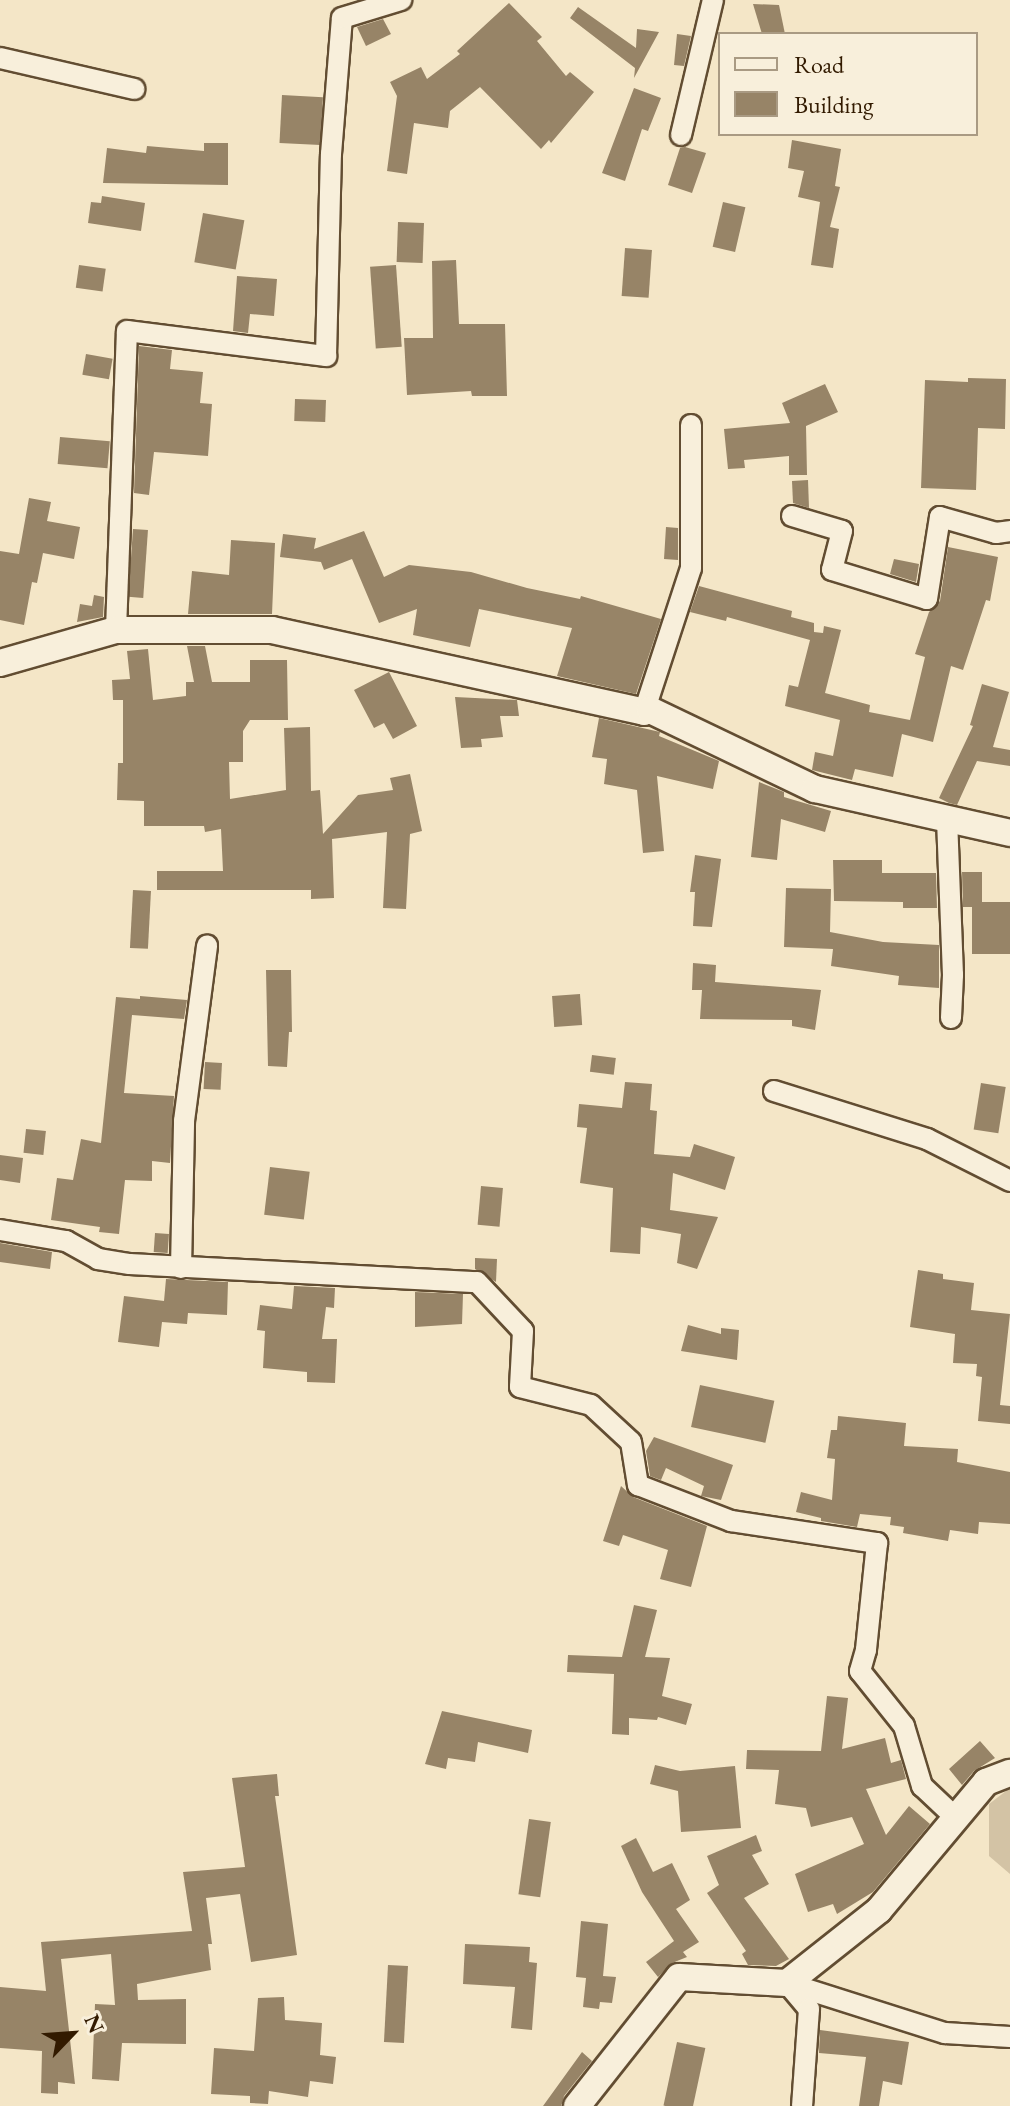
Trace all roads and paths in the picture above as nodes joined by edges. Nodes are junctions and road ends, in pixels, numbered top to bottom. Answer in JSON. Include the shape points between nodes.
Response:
{"nodes":[{"id":1,"x":401,"y":0,"type":"edge"},
{"id":2,"x":713,"y":0,"type":"edge"},
{"id":3,"x":0,"y":58,"type":"edge"},
{"id":4,"x":134,"y":89,"type":"dead end"},
{"id":5,"x":681,"y":135,"type":"dead end"},
{"id":6,"x":691,"y":425,"type":"dead end"},
{"id":7,"x":792,"y":516,"type":"dead end"},
{"id":8,"x":1010,"y":531,"type":"edge"},
{"id":9,"x":116,"y":630,"type":"junction"},
{"id":10,"x":0,"y":663,"type":"edge"},
{"id":11,"x":644,"y":712,"type":"junction"},
{"id":12,"x":947,"y":819,"type":"junction"},
{"id":13,"x":1010,"y":833,"type":"edge"},
{"id":14,"x":207,"y":946,"type":"dead end"},
{"id":15,"x":951,"y":1018,"type":"dead end"},
{"id":16,"x":774,"y":1091,"type":"dead end"},
{"id":17,"x":1010,"y":1181,"type":"edge"},
{"id":18,"x":0,"y":1230,"type":"edge"},
{"id":19,"x":181,"y":1268,"type":"junction"},
{"id":20,"x":1010,"y":1773,"type":"edge"},
{"id":21,"x":956,"y":1818,"type":"junction"},
{"id":22,"x":787,"y":1983,"type":"junction"},
{"id":23,"x":1010,"y":2037,"type":"edge"},
{"id":24,"x":577,"y":2106,"type":"edge"},
{"id":25,"x":802,"y":2106,"type":"edge"}],
"edges":[{"from":1,"to":9,"type":"street","via":[[342,18],[331,154],[326,356],[127,331]]},
{"from":2,"to":5,"type":"street"},
{"from":3,"to":4,"type":"street"},
{"from":6,"to":11,"type":"street","via":[[691,568]]},
{"from":7,"to":8,"type":"street","via":[[842,531],[832,570],[927,599],[940,517],[996,533]]},
{"from":9,"to":10,"type":"street"},
{"from":9,"to":11,"type":"street","via":[[272,630]]},
{"from":11,"to":12,"type":"street","via":[[650,710],[815,789]]},
{"from":12,"to":13,"type":"street"},
{"from":12,"to":15,"type":"street"},
{"from":14,"to":19,"type":"street","via":[[184,1121]]},
{"from":16,"to":17,"type":"street","via":[[927,1139]]},
{"from":18,"to":19,"type":"street","via":[[66,1241],[98,1259]]},
{"from":19,"to":21,"type":"street","via":[[477,1282],[523,1331],[520,1387],[591,1405],[631,1442],[638,1485],[731,1521],[877,1543],[860,1671],[904,1726],[922,1786]]},
{"from":20,"to":21,"type":"street","via":[[986,1782]]},
{"from":21,"to":22,"type":"street","via":[[879,1910]]},
{"from":22,"to":23,"type":"street","via":[[945,2033]]},
{"from":22,"to":24,"type":"street","via":[[679,1977]]},
{"from":22,"to":25,"type":"street","via":[[809,2009]]}]}
